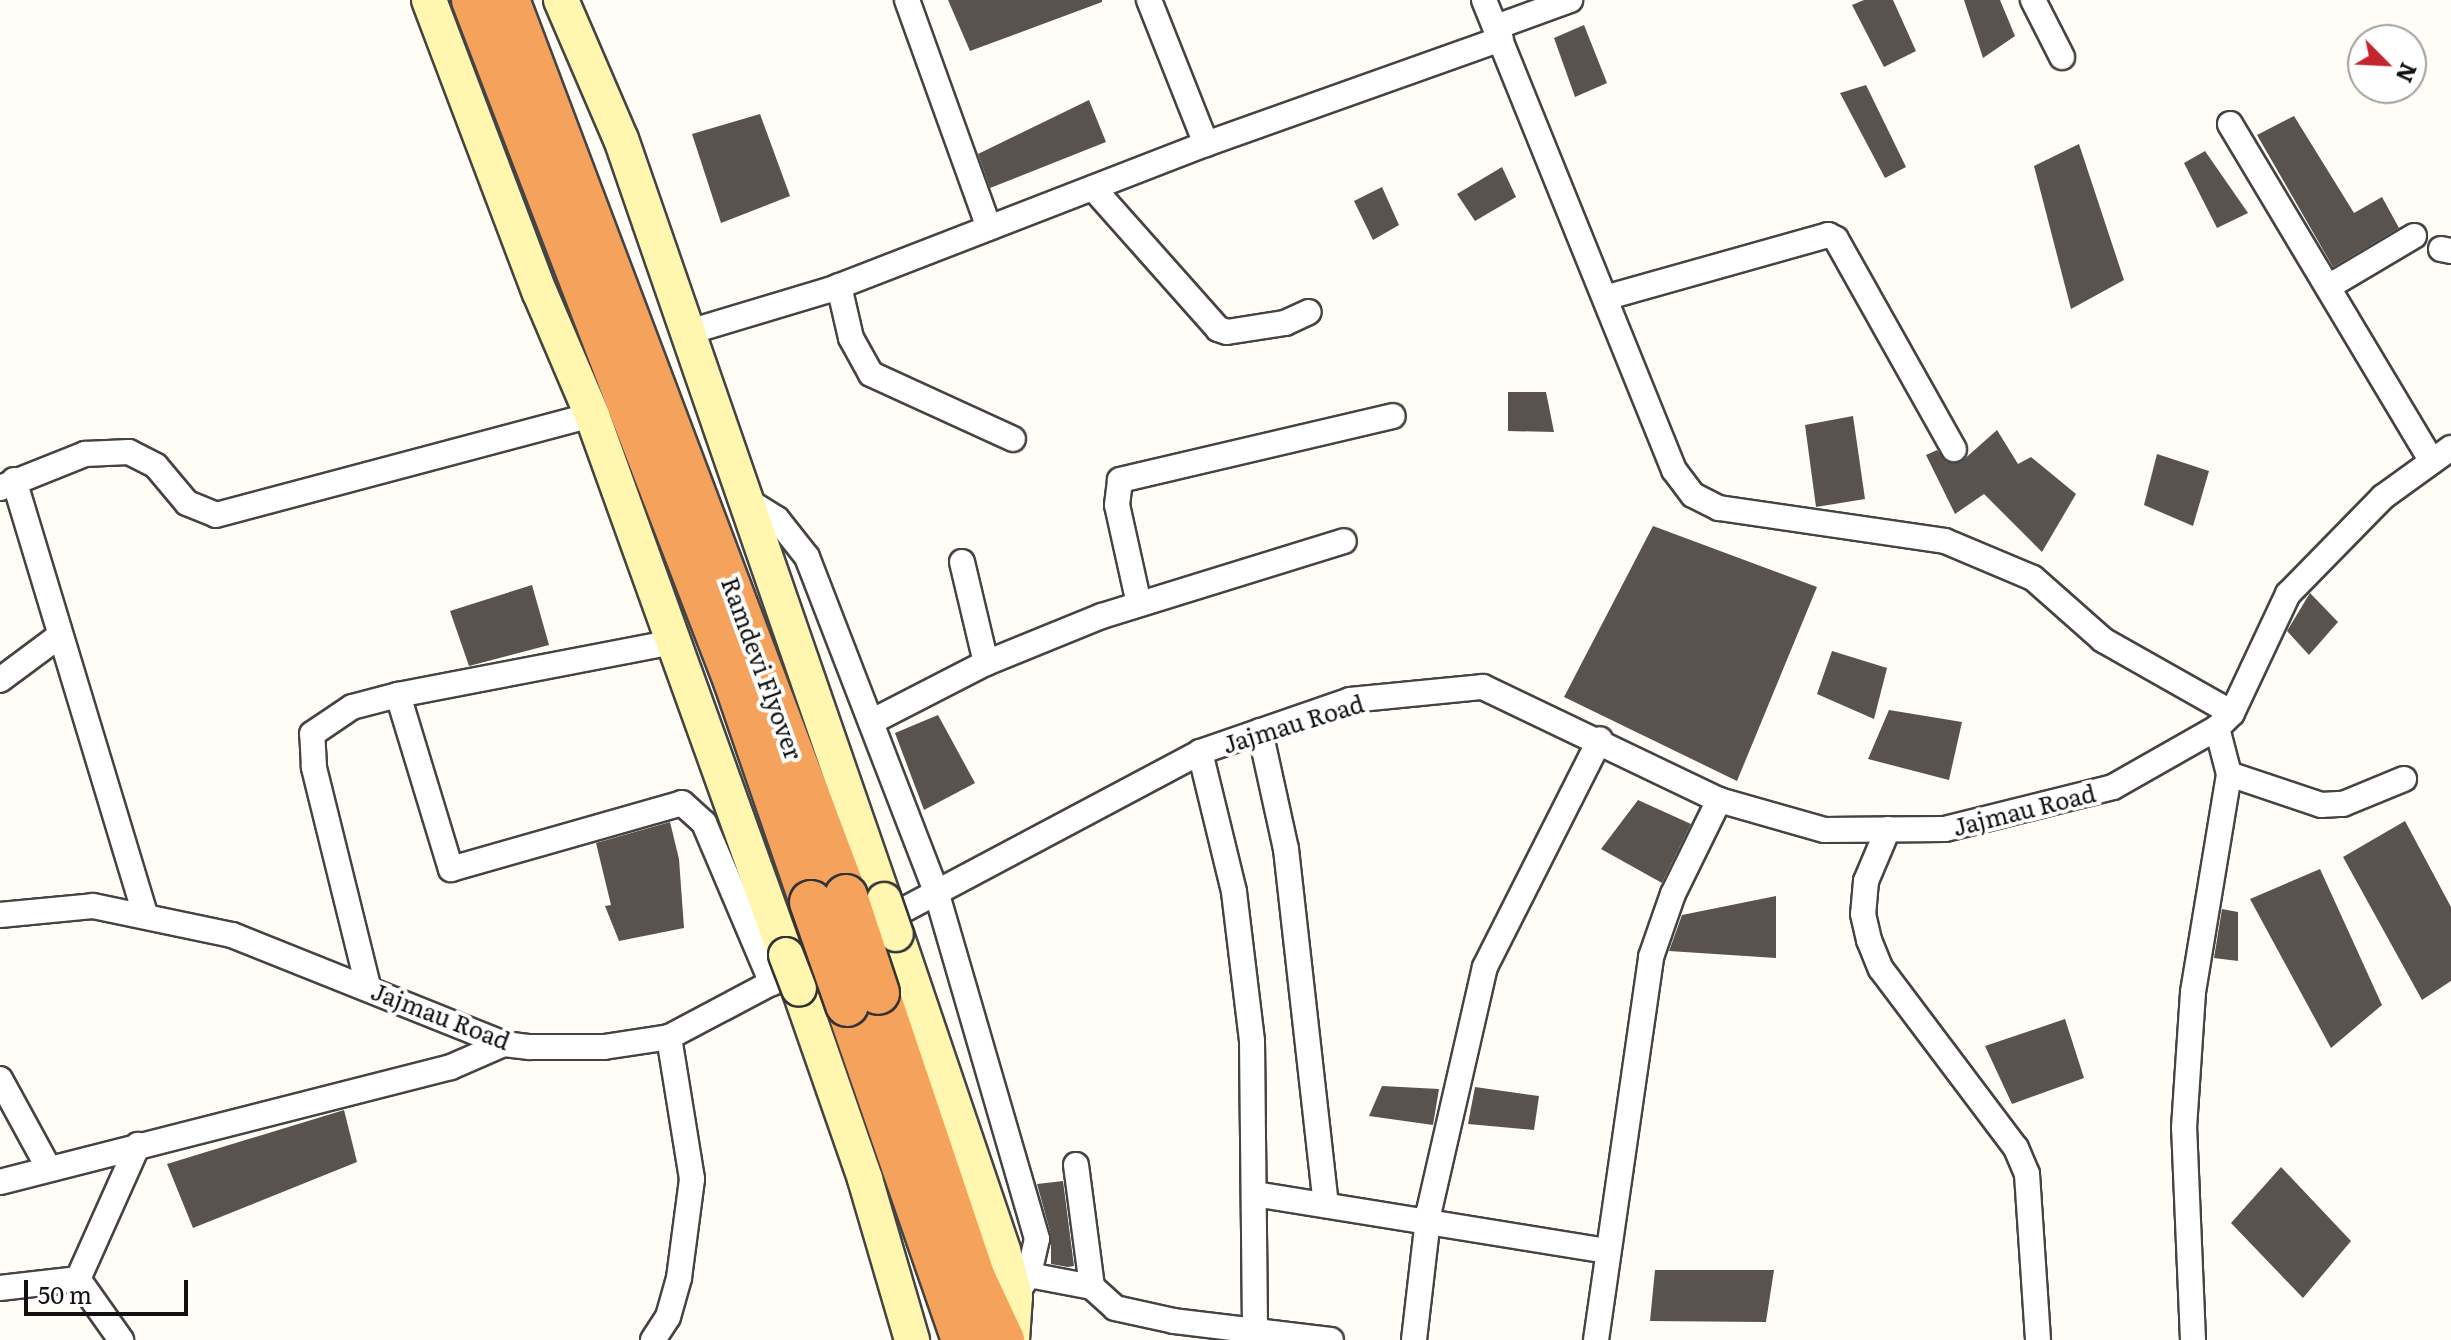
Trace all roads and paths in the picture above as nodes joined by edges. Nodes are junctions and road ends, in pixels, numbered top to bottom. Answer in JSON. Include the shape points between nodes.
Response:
{"nodes":[{"id":1,"x":429,"y":0,"type":"edge"},
{"id":2,"x":473,"y":0,"type":"edge"},
{"id":3,"x":508,"y":0,"type":"edge"},
{"id":4,"x":561,"y":0,"type":"edge"},
{"id":5,"x":907,"y":0,"type":"edge"},
{"id":6,"x":1149,"y":0,"type":"edge"},
{"id":7,"x":1484,"y":0,"type":"edge"},
{"id":8,"x":1570,"y":0,"type":"edge"},
{"id":9,"x":2033,"y":0,"type":"edge"},
{"id":10,"x":1498,"y":33,"type":"junction"},
{"id":11,"x":2062,"y":57,"type":"dead end"},
{"id":12,"x":2230,"y":124,"type":"dead end"},
{"id":13,"x":1206,"y":144,"type":"junction"},
{"id":14,"x":1093,"y":188,"type":"junction"},
{"id":15,"x":989,"y":228,"type":"junction"},
{"id":16,"x":2414,"y":236,"type":"dead end"},
{"id":17,"x":839,"y":286,"type":"junction"},
{"id":18,"x":2328,"y":287,"type":"junction"},
{"id":19,"x":1608,"y":297,"type":"junction"},
{"id":20,"x":1309,"y":312,"type":"dead end"},
{"id":21,"x":689,"y":332,"type":"junction"},
{"id":22,"x":592,"y":415,"type":"junction"},
{"id":23,"x":1393,"y":416,"type":"dead end"},
{"id":24,"x":1013,"y":439,"type":"dead end"},
{"id":25,"x":1954,"y":449,"type":"dead end"},
{"id":26,"x":2442,"y":455,"type":"edge"},
{"id":27,"x":7,"y":484,"type":"edge"},
{"id":28,"x":748,"y":501,"type":"junction"},
{"id":29,"x":1344,"y":541,"type":"dead end"},
{"id":30,"x":962,"y":562,"type":"dead end"},
{"id":31,"x":1139,"y":604,"type":"junction"},
{"id":32,"x":59,"y":636,"type":"junction"},
{"id":33,"x":672,"y":642,"type":"junction"},
{"id":34,"x":986,"y":663,"type":"junction"},
{"id":35,"x":0,"y":680,"type":"edge"},
{"id":36,"x":398,"y":695,"type":"junction"},
{"id":37,"x":2225,"y":721,"type":"junction"},
{"id":38,"x":871,"y":722,"type":"junction"},
{"id":39,"x":1260,"y":731,"type":"junction"},
{"id":40,"x":1600,"y":739,"type":"junction"},
{"id":41,"x":1200,"y":752,"type":"junction"},
{"id":42,"x":2229,"y":774,"type":"junction"},
{"id":43,"x":2404,"y":779,"type":"dead end"},
{"id":44,"x":1719,"y":800,"type":"junction"},
{"id":45,"x":1888,"y":829,"type":"junction"},
{"id":46,"x":936,"y":891,"type":"junction"},
{"id":47,"x":145,"y":914,"type":"junction"},
{"id":48,"x":0,"y":915,"type":"edge"},
{"id":49,"x":786,"y":975,"type":"junction"},
{"id":50,"x":368,"y":986,"type":"junction"},
{"id":51,"x":862,"y":999,"type":"junction"},
{"id":52,"x":669,"y":1037,"type":"junction"},
{"id":53,"x":504,"y":1044,"type":"junction"},
{"id":54,"x":0,"y":1079,"type":"edge"},
{"id":55,"x":138,"y":1145,"type":"junction"},
{"id":56,"x":1076,"y":1165,"type":"dead end"},
{"id":57,"x":49,"y":1169,"type":"junction"},
{"id":58,"x":0,"y":1182,"type":"edge"},
{"id":59,"x":1255,"y":1194,"type":"junction"},
{"id":60,"x":1326,"y":1205,"type":"junction"},
{"id":61,"x":1427,"y":1223,"type":"junction"},
{"id":62,"x":1607,"y":1251,"type":"junction"},
{"id":63,"x":78,"y":1279,"type":"junction"},
{"id":64,"x":1022,"y":1286,"type":"junction"},
{"id":65,"x":1092,"y":1287,"type":"junction"},
{"id":66,"x":0,"y":1288,"type":"edge"},
{"id":67,"x":1255,"y":1327,"type":"junction"},
{"id":68,"x":121,"y":1340,"type":"edge"},
{"id":69,"x":653,"y":1340,"type":"edge"},
{"id":70,"x":912,"y":1340,"type":"edge"},
{"id":71,"x":963,"y":1340,"type":"edge"},
{"id":72,"x":1003,"y":1340,"type":"edge"},
{"id":73,"x":1012,"y":1340,"type":"edge"},
{"id":74,"x":1331,"y":1340,"type":"edge"},
{"id":75,"x":1414,"y":1340,"type":"edge"},
{"id":76,"x":1596,"y":1340,"type":"edge"},
{"id":77,"x":2038,"y":1340,"type":"edge"},
{"id":78,"x":2193,"y":1340,"type":"edge"}],
"edges":[{"from":1,"to":22,"type":"main road"},
{"from":2,"to":51,"type":"highway","name":"Ramdevi Flyover","bridge":true},
{"from":3,"to":51,"type":"highway","name":"Ramdevi Flyover","bridge":true,"via":[[817,813]]},
{"from":4,"to":21,"type":"main road","via":[[621,139]]},
{"from":5,"to":15,"type":"street"},
{"from":6,"to":13,"type":"street"},
{"from":7,"to":10,"type":"street"},
{"from":8,"to":10,"type":"street"},
{"from":9,"to":11,"type":"street"},
{"from":10,"to":13,"type":"street"},
{"from":10,"to":19,"type":"street"},
{"from":12,"to":18,"type":"street"},
{"from":13,"to":14,"type":"street"},
{"from":14,"to":15,"type":"street"},
{"from":14,"to":20,"type":"street","via":[[1218,329],[1285,323]]},
{"from":15,"to":17,"type":"street"},
{"from":16,"to":18,"type":"street"},
{"from":17,"to":21,"type":"street"},
{"from":17,"to":24,"type":"street","via":[[851,338],[871,374]]},
{"from":18,"to":26,"type":"street"},
{"from":19,"to":25,"type":"street","via":[[1818,236],[1836,239]]},
{"from":19,"to":37,"type":"street","via":[[1674,470],[1693,495],[1719,508],[1945,541],[2033,578],[2103,640]]},
{"from":21,"to":28,"type":"main road"},
{"from":22,"to":27,"type":"street","via":[[216,515],[187,503],[156,466],[129,452],[85,454]]},
{"from":22,"to":33,"type":"main road"},
{"from":23,"to":31,"type":"street","via":[[1120,480],[1117,505]]},
{"from":26,"to":37,"type":"street","via":[[2383,497],[2288,594]]},
{"from":27,"to":32,"type":"street"},
{"from":28,"to":38,"type":"street","via":[[777,519],[807,557]]},
{"from":28,"to":64,"type":"main road","bridge":true},
{"from":29,"to":31,"type":"street"},
{"from":30,"to":34,"type":"street"},
{"from":31,"to":34,"type":"street"},
{"from":32,"to":35,"type":"street"},
{"from":32,"to":47,"type":"street"},
{"from":33,"to":36,"type":"street"},
{"from":33,"to":49,"type":"main road"},
{"from":34,"to":38,"type":"street"},
{"from":36,"to":49,"type":"street","via":[[451,869],[682,803],[704,823]]},
{"from":36,"to":50,"type":"street","via":[[352,707],[312,734],[314,767]]},
{"from":37,"to":42,"type":"street"},
{"from":37,"to":45,"type":"street","name":"Jajmau Road","via":[[2113,787],[1945,829]]},
{"from":38,"to":46,"type":"street"},
{"from":39,"to":40,"type":"street","name":"Jajmau Road","via":[[1350,700],[1483,687]]},
{"from":39,"to":41,"type":"street","name":"Jajmau Road"},
{"from":39,"to":60,"type":"street","via":[[1286,849]]},
{"from":40,"to":44,"type":"street","name":"Jajmau Road"},
{"from":40,"to":61,"type":"street","via":[[1485,967]]},
{"from":41,"to":46,"type":"street","name":"Jajmau Road"},
{"from":41,"to":59,"type":"street","via":[[1234,892],[1252,1041]]},
{"from":42,"to":43,"type":"street","via":[[2321,805],[2343,804]]},
{"from":42,"to":78,"type":"street","via":[[2193,992],[2184,1128]]},
{"from":44,"to":45,"type":"street","name":"Jajmau Road","via":[[1824,830]]},
{"from":44,"to":62,"type":"street","via":[[1673,894],[1651,957]]},
{"from":45,"to":77,"type":"street","via":[[1866,881],[1863,914],[1869,940],[1881,969],[2016,1148],[2027,1174]]},
{"from":46,"to":49,"type":"street","name":"Jajmau Road"},
{"from":46,"to":64,"type":"street","via":[[1037,1239]]},
{"from":47,"to":48,"type":"street","name":"Jajmau Road","via":[[93,906]]},
{"from":47,"to":50,"type":"street","name":"Jajmau Road","via":[[232,935]]},
{"from":49,"to":52,"type":"street","name":"Jajmau Road"},
{"from":49,"to":70,"type":"main road","via":[[865,1179]]},
{"from":50,"to":53,"type":"street","name":"Jajmau Road"},
{"from":51,"to":71,"type":"highway","name":"Ramdevi Flyover"},
{"from":51,"to":72,"type":"highway","name":"Ramdevi Flyover"},
{"from":52,"to":53,"type":"street","name":"Jajmau Road","via":[[604,1047]]},
{"from":52,"to":69,"type":"street","via":[[692,1179],[679,1278],[668,1317]]},
{"from":53,"to":55,"type":"street","via":[[451,1067]]},
{"from":54,"to":57,"type":"street"},
{"from":55,"to":57,"type":"street"},
{"from":55,"to":63,"type":"street"},
{"from":56,"to":65,"type":"street"},
{"from":57,"to":58,"type":"street"},
{"from":59,"to":60,"type":"street"},
{"from":59,"to":67,"type":"street"},
{"from":60,"to":61,"type":"street"},
{"from":61,"to":62,"type":"street"},
{"from":61,"to":75,"type":"street"},
{"from":62,"to":76,"type":"street"},
{"from":63,"to":66,"type":"street"},
{"from":63,"to":68,"type":"street"},
{"from":64,"to":65,"type":"street"},
{"from":64,"to":73,"type":"main road"},
{"from":65,"to":67,"type":"street","via":[[1115,1308],[1174,1321]]},
{"from":67,"to":74,"type":"street"}]}
